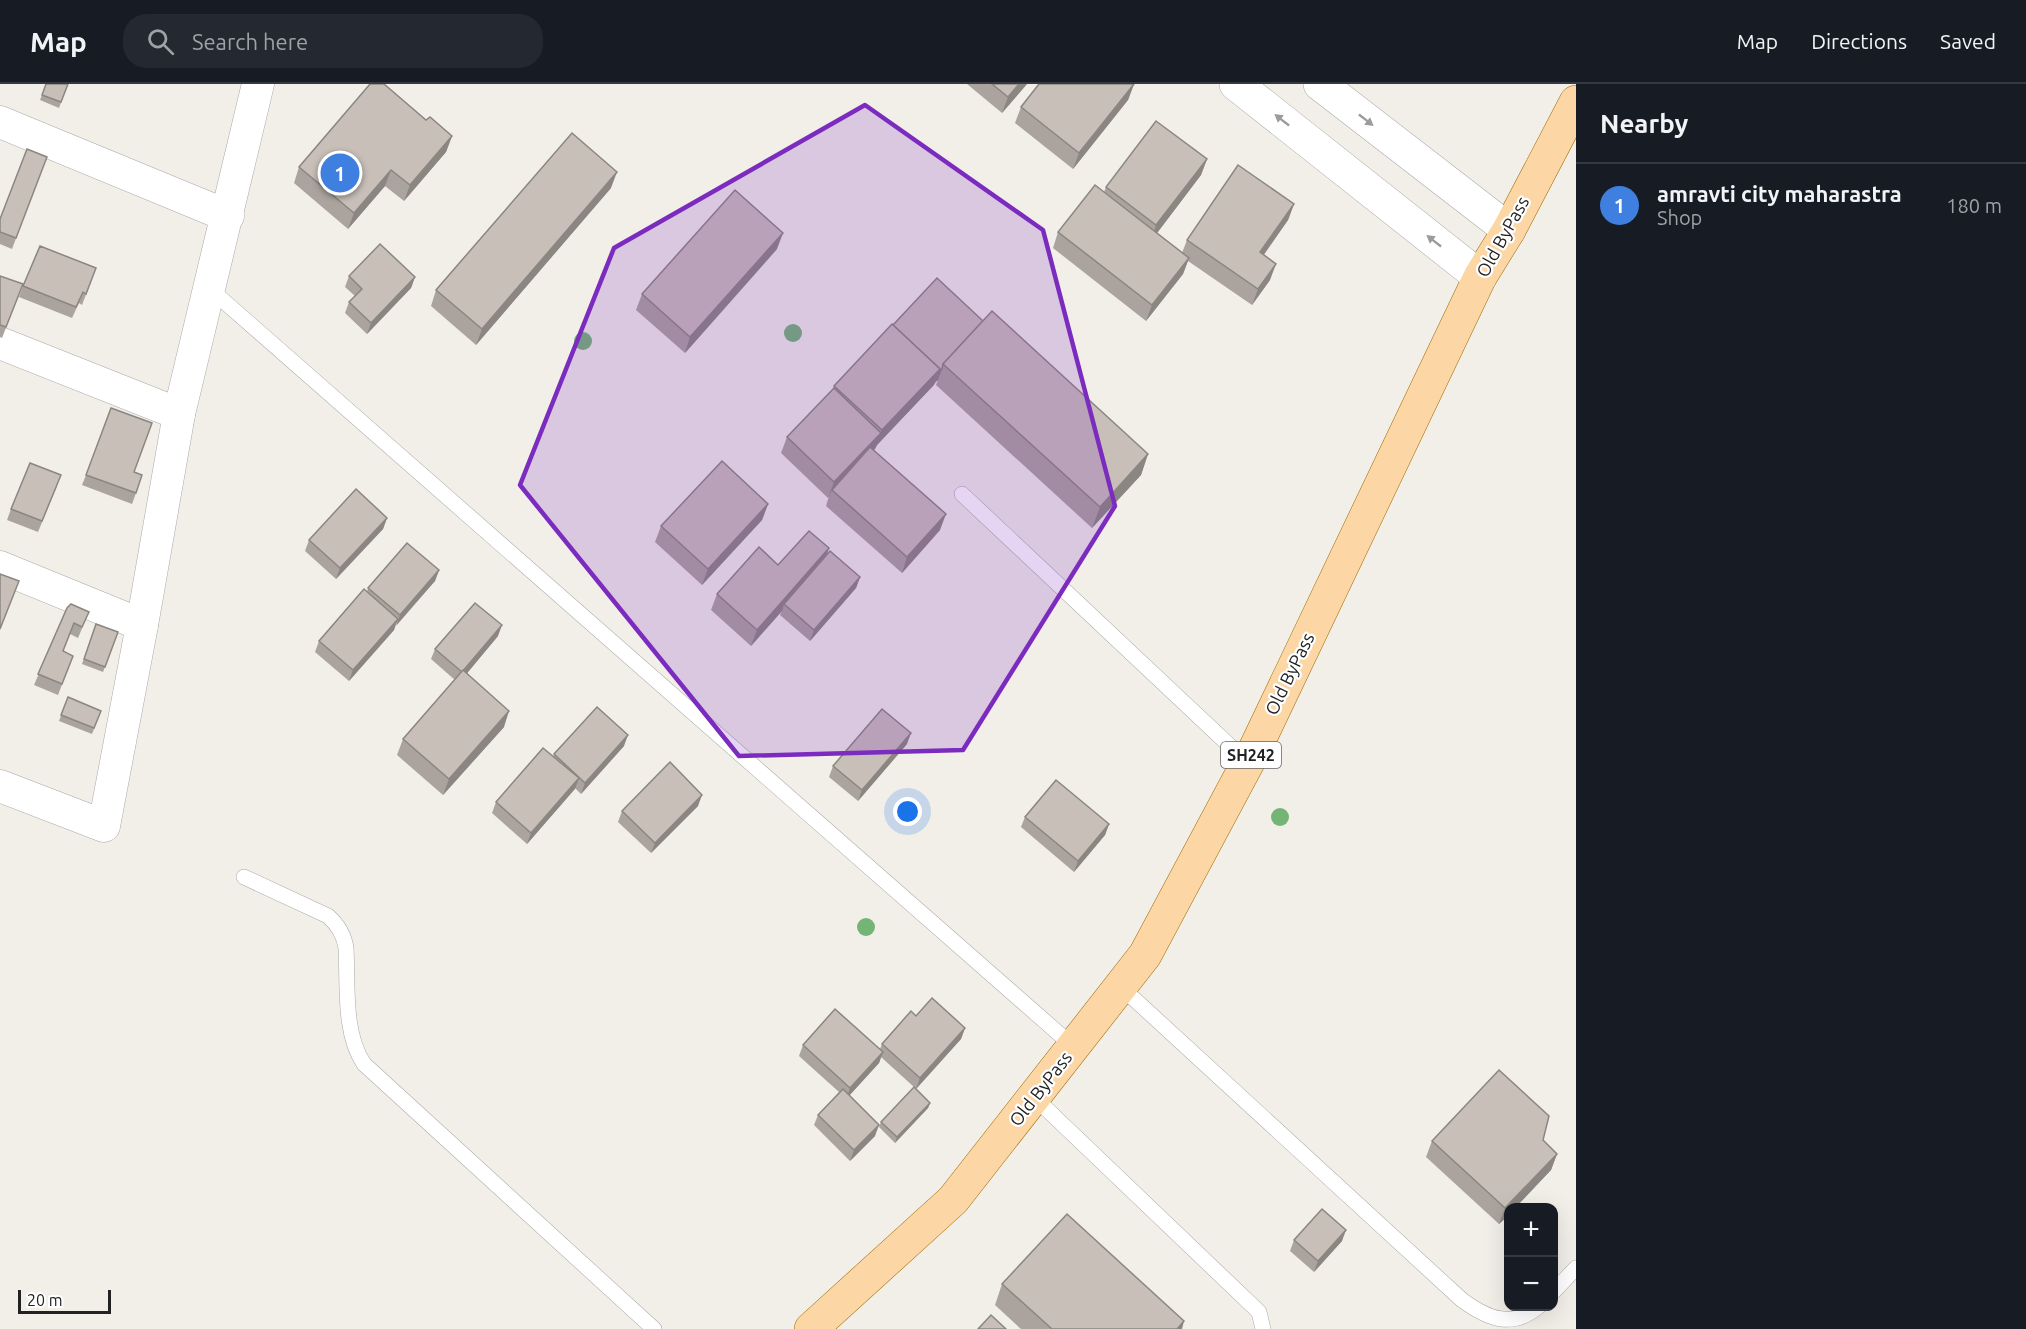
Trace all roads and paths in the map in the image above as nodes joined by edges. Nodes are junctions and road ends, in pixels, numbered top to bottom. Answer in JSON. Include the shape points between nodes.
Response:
{"nodes":[{"id":1,"x":258,"y":84,"type":"edge"},
{"id":2,"x":1236,"y":84,"type":"edge"},
{"id":3,"x":1320,"y":84,"type":"edge"},
{"id":4,"x":1574,"y":111,"type":"edge"},
{"id":5,"x":0,"y":122,"type":"edge"},
{"id":6,"x":228,"y":216,"type":"junction"},
{"id":7,"x":1509,"y":230,"type":"junction"},
{"id":8,"x":1480,"y":277,"type":"junction"},
{"id":9,"x":210,"y":289,"type":"junction"},
{"id":10,"x":0,"y":343,"type":"edge"},
{"id":11,"x":178,"y":414,"type":"junction"},
{"id":12,"x":962,"y":494,"type":"dead end"},
{"id":13,"x":0,"y":567,"type":"edge"},
{"id":14,"x":142,"y":625,"type":"junction"},
{"id":15,"x":1247,"y":762,"type":"junction"},
{"id":16,"x":0,"y":786,"type":"edge"},
{"id":17,"x":244,"y":877,"type":"dead end"},
{"id":18,"x":1120,"y":986,"type":"junction"},
{"id":19,"x":1073,"y":1046,"type":"junction"},
{"id":20,"x":1034,"y":1097,"type":"junction"},
{"id":21,"x":1576,"y":1268,"type":"edge"},
{"id":22,"x":1558,"y":1287,"type":"edge"},
{"id":23,"x":1531,"y":1311,"type":"edge"},
{"id":24,"x":654,"y":1329,"type":"edge"},
{"id":25,"x":811,"y":1329,"type":"edge"},
{"id":26,"x":1263,"y":1329,"type":"edge"}],
"edges":[{"from":1,"to":6,"type":"street"},
{"from":8,"to":2,"type":"street","one_way":true},
{"from":3,"to":7,"type":"street","one_way":true},
{"from":4,"to":7,"type":"main road","name":"Old ByPass","number":"SH242"},
{"from":5,"to":6,"type":"street"},
{"from":6,"to":9,"type":"street"},
{"from":7,"to":8,"type":"main road","name":"Old ByPass","number":"SH242"},
{"from":8,"to":15,"type":"main road","name":"Old ByPass","number":"SH242"},
{"from":9,"to":11,"type":"street"},
{"from":9,"to":19,"type":"lane"},
{"from":10,"to":11,"type":"street"},
{"from":11,"to":14,"type":"street"},
{"from":12,"to":15,"type":"lane"},
{"from":13,"to":14,"type":"street"},
{"from":14,"to":16,"type":"street","via":[[104,826]]},
{"from":15,"to":18,"type":"main road","name":"Old ByPass","number":"SH242","via":[[1144,955]]},
{"from":17,"to":24,"type":"lane","via":[[328,916],[337,924],[346,948],[350,1030],[364,1064]]},
{"from":18,"to":19,"type":"main road","name":"Old ByPass","number":"SH242"},
{"from":18,"to":23,"type":"lane","via":[[1462,1300],[1497,1322],[1513,1323]]},
{"from":19,"to":20,"type":"main road","name":"Old ByPass","number":"SH242"},
{"from":20,"to":25,"type":"main road","name":"Old ByPass","number":"SH242","via":[[953,1200]]},
{"from":20,"to":26,"type":"lane","via":[[1259,1312]]},
{"from":21,"to":22,"type":"lane"}]}
